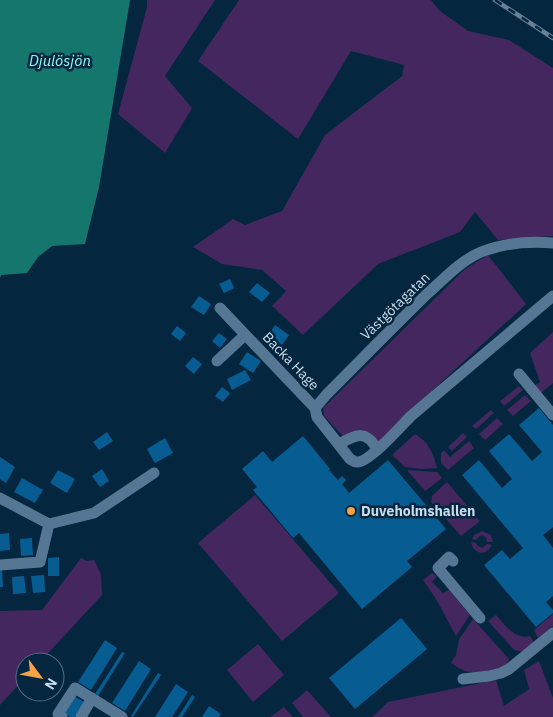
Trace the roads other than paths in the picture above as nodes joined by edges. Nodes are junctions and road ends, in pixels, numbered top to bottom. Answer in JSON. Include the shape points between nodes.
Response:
{"nodes":[{"id":1,"x":553,"y":242,"type":"edge"},
{"id":2,"x":553,"y":296,"type":"edge"},
{"id":3,"x":220,"y":308,"type":"dead end"},
{"id":4,"x":245,"y":335,"type":"junction"},
{"id":5,"x":217,"y":361,"type":"dead end"},
{"id":6,"x":518,"y":374,"type":"dead end"},
{"id":7,"x":315,"y":408,"type":"junction"},
{"id":8,"x":553,"y":415,"type":"edge"},
{"id":9,"x":339,"y":444,"type":"junction"},
{"id":10,"x":377,"y":450,"type":"junction"},
{"id":11,"x":154,"y":472,"type":"dead end"},
{"id":12,"x":0,"y":498,"type":"edge"},
{"id":13,"x":49,"y":524,"type":"junction"},
{"id":14,"x":453,"y":561,"type":"dead end"},
{"id":15,"x":0,"y":565,"type":"edge"},
{"id":16,"x":480,"y":618,"type":"dead end"},
{"id":17,"x":553,"y":633,"type":"edge"},
{"id":18,"x":463,"y":679,"type":"dead end"},
{"id":19,"x":92,"y":698,"type":"junction"},
{"id":20,"x":107,"y":713,"type":"edge"},
{"id":21,"x":62,"y":717,"type":"edge"},
{"id":22,"x":81,"y":717,"type":"edge"},
{"id":23,"x":122,"y":717,"type":"edge"}],
"edges":[{"from":1,"to":7,"type":"street","name":"Västgötagatan","via":[[495,247],[463,262]]},
{"from":2,"to":10,"type":"street","via":[[411,416]]},
{"from":3,"to":4,"type":"street","name":"Backa Hage"},
{"from":4,"to":5,"type":"street","name":"Backa Hage"},
{"from":4,"to":7,"type":"street","name":"Backa Hage"},
{"from":6,"to":8,"type":"street"},
{"from":7,"to":9,"type":"street","via":[[317,417]]},
{"from":9,"to":10,"type":"street","via":[[363,436],[372,441]]},
{"from":9,"to":10,"type":"street","via":[[350,459],[358,462],[366,460]]},
{"from":11,"to":13,"type":"street","via":[[94,513]]},
{"from":12,"to":13,"type":"street"},
{"from":13,"to":15,"type":"street","via":[[40,562]]},
{"from":14,"to":16,"type":"street","via":[[449,557],[438,568]]},
{"from":17,"to":18,"type":"street","via":[[509,669]]},
{"from":19,"to":20,"type":"street"},
{"from":19,"to":21,"type":"street","via":[[75,688],[58,714]]},
{"from":19,"to":22,"type":"street"},
{"from":20,"to":23,"type":"street"}]}
